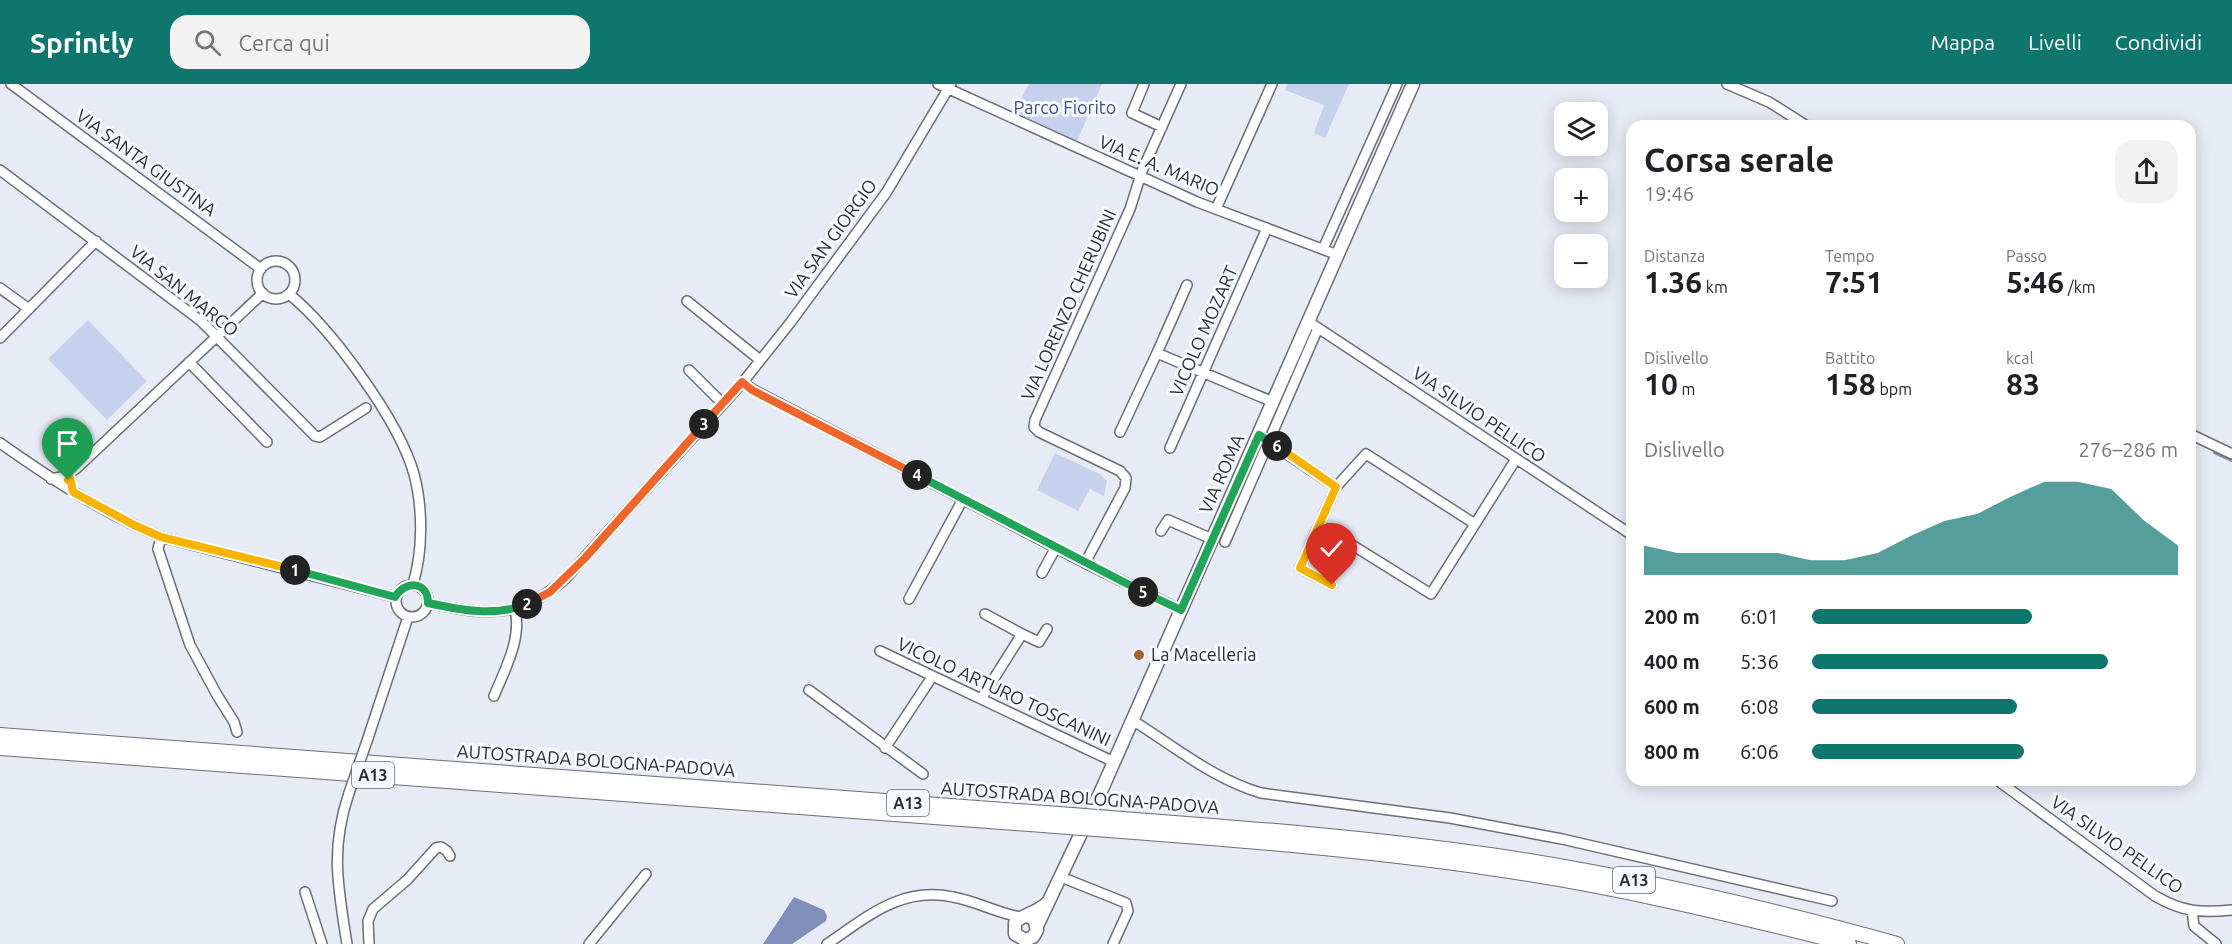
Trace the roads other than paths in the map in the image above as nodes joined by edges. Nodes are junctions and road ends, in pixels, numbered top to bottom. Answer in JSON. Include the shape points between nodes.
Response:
{"nodes":[{"id":1,"x":11,"y":84,"type":"edge"},
{"id":2,"x":938,"y":84,"type":"edge"},
{"id":3,"x":1144,"y":84,"type":"edge"},
{"id":4,"x":1181,"y":84,"type":"edge"},
{"id":5,"x":1272,"y":84,"type":"edge"},
{"id":6,"x":1397,"y":84,"type":"edge"},
{"id":7,"x":1413,"y":84,"type":"edge"},
{"id":8,"x":1727,"y":84,"type":"edge"},
{"id":9,"x":950,"y":87,"type":"edge"},
{"id":10,"x":1798,"y":120,"type":"edge"},
{"id":11,"x":1162,"y":127,"type":"junction"},
{"id":12,"x":1,"y":174,"type":"edge"},
{"id":13,"x":1141,"y":177,"type":"junction"},
{"id":14,"x":1216,"y":209,"type":"junction"},
{"id":15,"x":1267,"y":228,"type":"junction"},
{"id":16,"x":96,"y":241,"type":"junction"},
{"id":17,"x":1323,"y":249,"type":"junction"},
{"id":18,"x":1338,"y":255,"type":"junction"},
{"id":19,"x":261,"y":269,"type":"junction"},
{"id":20,"x":1187,"y":285,"type":"dead end"},
{"id":21,"x":0,"y":288,"type":"edge"},
{"id":22,"x":262,"y":293,"type":"junction"},
{"id":23,"x":289,"y":294,"type":"junction"},
{"id":24,"x":687,"y":301,"type":"dead end"},
{"id":25,"x":29,"y":309,"type":"junction"},
{"id":26,"x":1313,"y":325,"type":"junction"},
{"id":27,"x":216,"y":336,"type":"junction"},
{"id":28,"x":0,"y":338,"type":"edge"},
{"id":29,"x":1157,"y":352,"type":"junction"},
{"id":30,"x":760,"y":360,"type":"junction"},
{"id":31,"x":189,"y":362,"type":"junction"},
{"id":32,"x":689,"y":370,"type":"dead end"},
{"id":33,"x":1204,"y":373,"type":"junction"},
{"id":34,"x":742,"y":382,"type":"junction"},
{"id":35,"x":1273,"y":402,"type":"junction"},
{"id":36,"x":723,"y":404,"type":"junction"},
{"id":37,"x":366,"y":408,"type":"dead end"},
{"id":38,"x":1120,"y":432,"type":"dead end"},
{"id":39,"x":2196,"y":437,"type":"edge"},
{"id":40,"x":1264,"y":438,"type":"junction"},
{"id":41,"x":267,"y":442,"type":"dead end"},
{"id":42,"x":0,"y":443,"type":"edge"},
{"id":43,"x":1170,"y":448,"type":"dead end"},
{"id":44,"x":2232,"y":454,"type":"edge"},
{"id":45,"x":1516,"y":459,"type":"junction"},
{"id":46,"x":72,"y":474,"type":"junction"},
{"id":47,"x":55,"y":481,"type":"junction"},
{"id":48,"x":1336,"y":487,"type":"junction"},
{"id":49,"x":73,"y":492,"type":"junction"},
{"id":50,"x":963,"y":499,"type":"junction"},
{"id":51,"x":1474,"y":524,"type":"junction"},
{"id":52,"x":1320,"y":525,"type":"junction"},
{"id":53,"x":1161,"y":531,"type":"dead end"},
{"id":54,"x":1626,"y":531,"type":"edge"},
{"id":55,"x":161,"y":537,"type":"junction"},
{"id":56,"x":1219,"y":541,"type":"junction"},
{"id":57,"x":1056,"y":547,"type":"junction"},
{"id":58,"x":1085,"y":563,"type":"junction"},
{"id":59,"x":1042,"y":573,"type":"dead end"},
{"id":60,"x":413,"y":584,"type":"junction"},
{"id":61,"x":1332,"y":585,"type":"dead end"},
{"id":62,"x":395,"y":597,"type":"junction"},
{"id":63,"x":909,"y":599,"type":"dead end"},
{"id":64,"x":428,"y":603,"type":"junction"},
{"id":65,"x":515,"y":609,"type":"junction"},
{"id":66,"x":1181,"y":610,"type":"junction"},
{"id":67,"x":985,"y":614,"type":"dead end"},
{"id":68,"x":408,"y":617,"type":"junction"},
{"id":69,"x":1047,"y":629,"type":"dead end"},
{"id":70,"x":1022,"y":634,"type":"junction"},
{"id":71,"x":880,"y":651,"type":"dead end"},
{"id":72,"x":932,"y":677,"type":"junction"},
{"id":73,"x":809,"y":690,"type":"dead end"},
{"id":74,"x":494,"y":696,"type":"dead end"},
{"id":75,"x":981,"y":699,"type":"junction"},
{"id":76,"x":1132,"y":720,"type":"junction"},
{"id":77,"x":237,"y":732,"type":"dead end"},
{"id":78,"x":0,"y":735,"type":"edge"},
{"id":79,"x":0,"y":748,"type":"edge"},
{"id":80,"x":885,"y":748,"type":"junction"},
{"id":81,"x":1114,"y":762,"type":"junction"},
{"id":82,"x":923,"y":774,"type":"dead end"},
{"id":83,"x":2005,"y":786,"type":"edge"},
{"id":84,"x":1070,"y":821,"type":"junction"},
{"id":85,"x":1096,"y":823,"type":"junction"},
{"id":86,"x":450,"y":856,"type":"dead end"},
{"id":87,"x":646,"y":874,"type":"dead end"},
{"id":88,"x":1061,"y":877,"type":"junction"},
{"id":89,"x":305,"y":892,"type":"dead end"},
{"id":90,"x":1050,"y":900,"type":"junction"},
{"id":91,"x":1832,"y":901,"type":"dead end"},
{"id":92,"x":2232,"y":909,"type":"edge"},
{"id":93,"x":993,"y":911,"type":"junction"},
{"id":94,"x":2192,"y":911,"type":"junction"},
{"id":95,"x":1024,"y":916,"type":"junction"},
{"id":96,"x":1033,"y":936,"type":"edge"},
{"id":97,"x":1017,"y":937,"type":"edge"},
{"id":98,"x":322,"y":944,"type":"edge"},
{"id":99,"x":347,"y":944,"type":"edge"},
{"id":100,"x":369,"y":944,"type":"edge"},
{"id":101,"x":589,"y":944,"type":"edge"},
{"id":102,"x":827,"y":944,"type":"edge"},
{"id":103,"x":1113,"y":944,"type":"edge"},
{"id":104,"x":1849,"y":944,"type":"edge"},
{"id":105,"x":1897,"y":944,"type":"edge"},
{"id":106,"x":2216,"y":944,"type":"edge"}],
"edges":[{"from":1,"to":19,"type":"street","name":"VIA SANTA GIUSTINA"},
{"from":2,"to":9,"type":"street","name":"VIA E. A. MARIO"},
{"from":3,"to":11,"type":"street","via":[[1132,113]]},
{"from":4,"to":11,"type":"street"},
{"from":5,"to":14,"type":"street"},
{"from":6,"to":17,"type":"street"},
{"from":7,"to":18,"type":"main road","name":"VIA ROMA"},
{"from":8,"to":10,"type":"street","via":[[1769,102]]},
{"from":9,"to":13,"type":"street","name":"VIA E. A. MARIO"},
{"from":9,"to":30,"type":"street","name":"VIA SAN GIORGIO","via":[[886,193]]},
{"from":11,"to":13,"type":"street"},
{"from":12,"to":16,"type":"street","name":"VIA SAN MARCO"},
{"from":13,"to":14,"type":"street","name":"VIA E. A. MARIO"},
{"from":13,"to":58,"type":"street","name":"VIA LORENZO CHERUBINI","via":[[1035,420],[1039,432],[1120,471],[1126,478],[1125,488]]},
{"from":14,"to":15,"type":"street","name":"VIA E. A. MARIO"},
{"from":15,"to":17,"type":"street","name":"VIA E. A. MARIO"},
{"from":15,"to":33,"type":"street","name":"VICOLO MOZART"},
{"from":16,"to":25,"type":"street"},
{"from":16,"to":27,"type":"street","name":"VIA SAN MARCO"},
{"from":17,"to":18,"type":"street","name":"VIA E. A. MARIO"},
{"from":18,"to":26,"type":"main road","name":"VIA ROMA"},
{"from":19,"to":22,"type":"street","via":[[257,281]]},
{"from":19,"to":23,"type":"street","via":[[271,261],[289,266],[295,283]]},
{"from":20,"to":29,"type":"street"},
{"from":21,"to":25,"type":"street"},
{"from":22,"to":23,"type":"street","via":[[273,298]]},
{"from":22,"to":27,"type":"street"},
{"from":23,"to":60,"type":"street","via":[[350,361],[402,444],[414,474],[421,526]]},
{"from":24,"to":30,"type":"street"},
{"from":25,"to":28,"type":"street"},
{"from":26,"to":35,"type":"main road","name":"VIA ROMA"},
{"from":26,"to":40,"type":"street","name":"VIA ROMA"},
{"from":26,"to":45,"type":"street","name":"VIA SILVIO PELLICO"},
{"from":27,"to":31,"type":"street"},
{"from":27,"to":37,"type":"street","name":"VIA SAN MARCO","via":[[318,438]]},
{"from":29,"to":33,"type":"street"},
{"from":29,"to":38,"type":"street"},
{"from":30,"to":34,"type":"street","name":"VIA SAN GIORGIO"},
{"from":31,"to":41,"type":"street"},
{"from":31,"to":46,"type":"street"},
{"from":32,"to":36,"type":"street"},
{"from":33,"to":35,"type":"street"},
{"from":33,"to":43,"type":"street","name":"VICOLO MOZART"},
{"from":34,"to":36,"type":"street","name":"VIA SAN GIORGIO"},
{"from":34,"to":50,"type":"street"},
{"from":35,"to":40,"type":"main road","name":"VIA ROMA"},
{"from":36,"to":65,"type":"street","name":"VIA SAN GIORGIO","via":[[573,571],[550,592]]},
{"from":39,"to":44,"type":"street"},
{"from":40,"to":48,"type":"street"},
{"from":40,"to":56,"type":"main road","name":"VIA ROMA"},
{"from":42,"to":47,"type":"street"},
{"from":45,"to":51,"type":"street"},
{"from":45,"to":54,"type":"street","name":"VIA SILVIO PELLICO"},
{"from":46,"to":47,"type":"street"},
{"from":46,"to":49,"type":"street"},
{"from":47,"to":49,"type":"street"},
{"from":48,"to":51,"type":"street","via":[[1366,454]]},
{"from":48,"to":52,"type":"street"},
{"from":49,"to":55,"type":"street"},
{"from":50,"to":57,"type":"street"},
{"from":50,"to":63,"type":"street"},
{"from":51,"to":52,"type":"street","via":[[1431,594]]},
{"from":52,"to":61,"type":"street","via":[[1300,568]]},
{"from":53,"to":56,"type":"street","via":[[1168,520]]},
{"from":55,"to":62,"type":"street"},
{"from":55,"to":77,"type":"street","via":[[158,549],[190,645]]},
{"from":56,"to":66,"type":"main road","name":"VIA ROMA"},
{"from":57,"to":58,"type":"street"},
{"from":57,"to":59,"type":"street"},
{"from":58,"to":66,"type":"street"},
{"from":60,"to":62,"type":"street","via":[[402,587]]},
{"from":60,"to":64,"type":"street","via":[[423,588]]},
{"from":62,"to":68,"type":"street","via":[[398,609]]},
{"from":64,"to":65,"type":"street","name":"VIA SAN GIORGIO","via":[[492,612]]},
{"from":64,"to":68,"type":"street","via":[[423,613]]},
{"from":65,"to":74,"type":"street","via":[[517,628],[512,652]]},
{"from":66,"to":76,"type":"main road","name":"VIA ROMA"},
{"from":67,"to":70,"type":"street"},
{"from":68,"to":99,"type":"street","bridge":true,"via":[[339,829],[337,880]]},
{"from":69,"to":70,"type":"street","via":[[1039,642]]},
{"from":70,"to":75,"type":"street"},
{"from":71,"to":72,"type":"street","name":"VICOLO ARTURO TOSCANINI"},
{"from":72,"to":75,"type":"street","name":"VICOLO ARTURO TOSCANINI"},
{"from":72,"to":80,"type":"street"},
{"from":73,"to":80,"type":"street"},
{"from":75,"to":81,"type":"street","name":"VICOLO ARTURO TOSCANINI"},
{"from":76,"to":81,"type":"main road","name":"VIA ROMA"},
{"from":76,"to":91,"type":"street","via":[[1215,774],[1260,793],[1450,818],[1562,839]]},
{"from":78,"to":84,"type":"highway","name":"AUTOSTRADA BOLOGNA-PADOVA","number":"A13"},
{"from":79,"to":84,"type":"highway","name":"AUTOSTRADA BOLOGNA-PADOVA","number":"A13","via":[[746,803]]},
{"from":80,"to":82,"type":"street"},
{"from":81,"to":88,"type":"main road","name":"VIA ROMA"},
{"from":83,"to":94,"type":"street","name":"VIA SILVIO PELLICO","via":[[2155,896],[2174,907]]},
{"from":84,"to":85,"type":"highway","name":"AUTOSTRADA BOLOGNA-PADOVA","bridge":true},
{"from":85,"to":104,"type":"highway","name":"AUTOSTRADA BOLOGNA-PADOVA","number":"A13","via":[[1491,868],[1615,890]]},
{"from":85,"to":105,"type":"highway","name":"AUTOSTRADA BOLOGNA-PADOVA","number":"A13","via":[[1304,833],[1490,855],[1618,876],[1737,902]]},
{"from":86,"to":100,"type":"street","via":[[447,850],[436,849],[373,909],[368,921]]},
{"from":87,"to":101,"type":"street"},
{"from":88,"to":90,"type":"main road","name":"VIA ROMA"},
{"from":88,"to":103,"type":"street","via":[[1126,903],[1128,911]]},
{"from":89,"to":98,"type":"street"},
{"from":90,"to":95,"type":"main road","name":"VIA ROMA"},
{"from":90,"to":96,"type":"main road","name":"VIA ROMA"},
{"from":92,"to":94,"type":"street","name":"VIA SILVIO PELLICO"},
{"from":93,"to":95,"type":"street"},
{"from":93,"to":97,"type":"street","via":[[1009,922]]},
{"from":93,"to":102,"type":"street","via":[[954,897],[915,895],[876,911]]},
{"from":94,"to":106,"type":"street","name":"VIA SILVIO PELLICO","via":[[2194,926]]},
{"from":95,"to":96,"type":"main road","via":[[1034,919]]},
{"from":95,"to":97,"type":"main road","via":[[1015,923]]},
{"from":96,"to":97,"type":"main road","via":[[1024,940]]}]}
